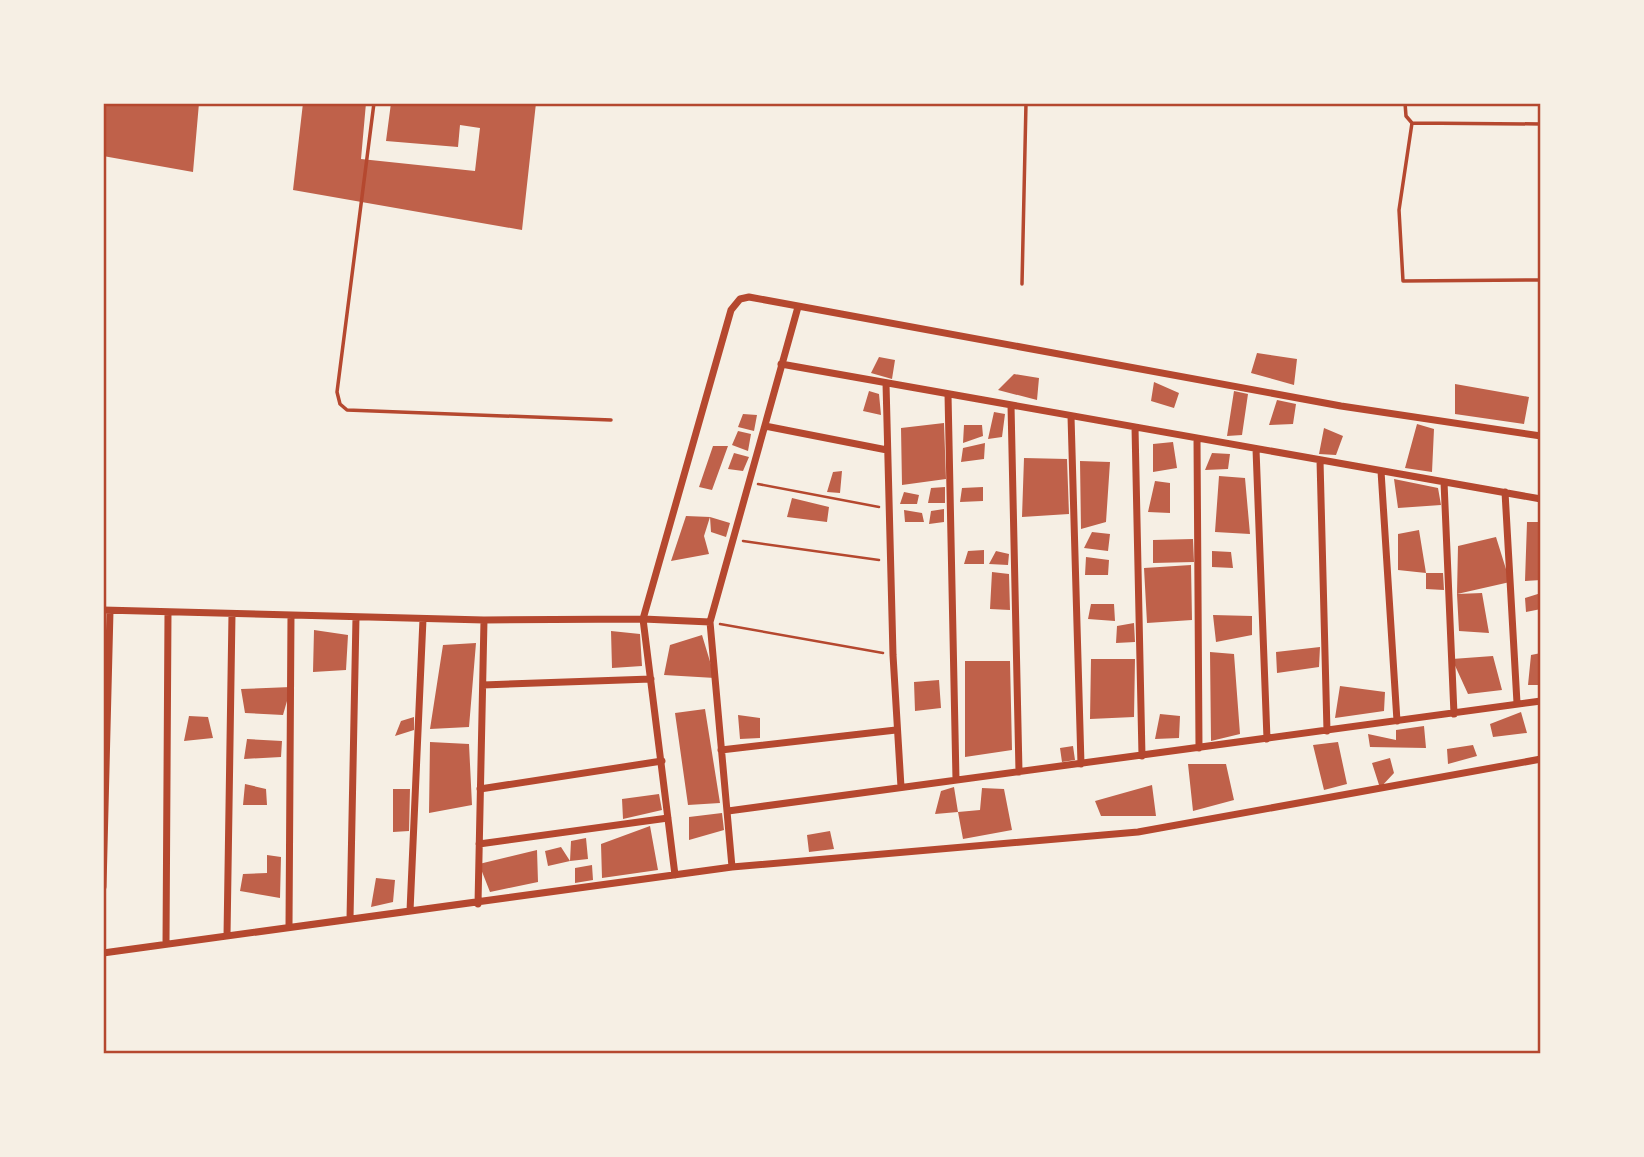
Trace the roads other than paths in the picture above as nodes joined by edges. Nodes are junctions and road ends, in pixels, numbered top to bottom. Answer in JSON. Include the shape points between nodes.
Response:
{"nodes":[{"id":1,"x":374,"y":103,"type":"edge"},
{"id":2,"x":1026,"y":103,"type":"edge"},
{"id":3,"x":1405,"y":103,"type":"edge"},
{"id":4,"x":1412,"y":123,"type":"junction"},
{"id":5,"x":1541,"y":124,"type":"edge"},
{"id":6,"x":1541,"y":280,"type":"edge"},
{"id":7,"x":1022,"y":284,"type":"dead end"},
{"id":8,"x":798,"y":307,"type":"junction"},
{"id":9,"x":782,"y":365,"type":"junction"},
{"id":10,"x":886,"y":383,"type":"junction"},
{"id":11,"x":948,"y":394,"type":"junction"},
{"id":12,"x":1011,"y":405,"type":"junction"},
{"id":13,"x":1071,"y":416,"type":"junction"},
{"id":14,"x":611,"y":420,"type":"dead end"},
{"id":15,"x":765,"y":426,"type":"junction"},
{"id":16,"x":1135,"y":427,"type":"junction"},
{"id":17,"x":1541,"y":436,"type":"edge"},
{"id":18,"x":1197,"y":438,"type":"junction"},
{"id":19,"x":1256,"y":449,"type":"junction"},
{"id":20,"x":887,"y":450,"type":"junction"},
{"id":21,"x":1320,"y":460,"type":"junction"},
{"id":22,"x":1381,"y":471,"type":"junction"},
{"id":23,"x":1444,"y":482,"type":"junction"},
{"id":24,"x":1505,"y":492,"type":"junction"},
{"id":25,"x":1541,"y":499,"type":"edge"},
{"id":26,"x":106,"y":610,"type":"edge"},
{"id":27,"x":168,"y":612,"type":"junction"},
{"id":28,"x":232,"y":614,"type":"junction"},
{"id":29,"x":291,"y":615,"type":"junction"},
{"id":30,"x":356,"y":617,"type":"junction"},
{"id":31,"x":423,"y":619,"type":"junction"},
{"id":32,"x":643,"y":619,"type":"junction"},
{"id":33,"x":484,"y":620,"type":"junction"},
{"id":34,"x":710,"y":622,"type":"junction"},
{"id":35,"x":651,"y":679,"type":"junction"},
{"id":36,"x":483,"y":685,"type":"junction"},
{"id":37,"x":1541,"y":701,"type":"edge"},
{"id":38,"x":1517,"y":703,"type":"junction"},
{"id":39,"x":1454,"y":714,"type":"junction"},
{"id":40,"x":1397,"y":720,"type":"junction"},
{"id":41,"x":896,"y":730,"type":"junction"},
{"id":42,"x":1327,"y":732,"type":"junction"},
{"id":43,"x":1267,"y":739,"type":"junction"},
{"id":44,"x":1199,"y":748,"type":"junction"},
{"id":45,"x":721,"y":750,"type":"junction"},
{"id":46,"x":1142,"y":756,"type":"junction"},
{"id":47,"x":1541,"y":759,"type":"edge"},
{"id":48,"x":662,"y":761,"type":"junction"},
{"id":49,"x":1081,"y":764,"type":"junction"},
{"id":50,"x":1019,"y":772,"type":"junction"},
{"id":51,"x":956,"y":780,"type":"junction"},
{"id":52,"x":901,"y":787,"type":"junction"},
{"id":53,"x":480,"y":789,"type":"junction"},
{"id":54,"x":728,"y":811,"type":"junction"},
{"id":55,"x":668,"y":818,"type":"junction"},
{"id":56,"x":479,"y":844,"type":"junction"},
{"id":57,"x":733,"y":867,"type":"junction"},
{"id":58,"x":675,"y":875,"type":"junction"},
{"id":59,"x":103,"y":887,"type":"edge"},
{"id":60,"x":478,"y":904,"type":"junction"},
{"id":61,"x":410,"y":911,"type":"junction"},
{"id":62,"x":350,"y":919,"type":"junction"},
{"id":63,"x":289,"y":928,"type":"junction"},
{"id":64,"x":226,"y":936,"type":"junction"},
{"id":65,"x":166,"y":944,"type":"junction"},
{"id":66,"x":103,"y":953,"type":"edge"}],
"edges":[{"from":1,"to":14,"type":"lane","via":[[338,392],[341,404],[347,410]]},
{"from":2,"to":7,"type":"lane"},
{"from":3,"to":4,"type":"lane"},
{"from":4,"to":5,"type":"lane"},
{"from":4,"to":6,"type":"lane","via":[[1399,210],[1403,281]]},
{"from":8,"to":9,"type":"street"},
{"from":8,"to":17,"type":"street","via":[[1341,406]]},
{"from":8,"to":32,"type":"street","via":[[749,297],[740,299],[731,310]]},
{"from":9,"to":10,"type":"street"},
{"from":9,"to":15,"type":"street"},
{"from":10,"to":11,"type":"street"},
{"from":10,"to":20,"type":"street"},
{"from":11,"to":12,"type":"street"},
{"from":11,"to":51,"type":"street"},
{"from":12,"to":13,"type":"street"},
{"from":12,"to":50,"type":"street"},
{"from":13,"to":16,"type":"street"},
{"from":13,"to":49,"type":"street"},
{"from":15,"to":20,"type":"street"},
{"from":15,"to":34,"type":"street"},
{"from":16,"to":18,"type":"street"},
{"from":16,"to":46,"type":"street"},
{"from":18,"to":19,"type":"street"},
{"from":18,"to":44,"type":"street"},
{"from":19,"to":21,"type":"street"},
{"from":19,"to":43,"type":"street"},
{"from":20,"to":41,"type":"street"},
{"from":21,"to":22,"type":"street"},
{"from":21,"to":42,"type":"street"},
{"from":22,"to":23,"type":"street"},
{"from":22,"to":40,"type":"street"},
{"from":23,"to":24,"type":"street"},
{"from":23,"to":39,"type":"street"},
{"from":24,"to":25,"type":"street"},
{"from":24,"to":38,"type":"street"},
{"from":26,"to":27,"type":"street"},
{"from":26,"to":59,"type":"street"},
{"from":27,"to":28,"type":"street"},
{"from":27,"to":65,"type":"street"},
{"from":28,"to":29,"type":"street"},
{"from":28,"to":64,"type":"street"},
{"from":29,"to":30,"type":"street"},
{"from":29,"to":63,"type":"street"},
{"from":30,"to":31,"type":"street"},
{"from":30,"to":62,"type":"street"},
{"from":31,"to":33,"type":"street"},
{"from":31,"to":61,"type":"street"},
{"from":32,"to":33,"type":"street"},
{"from":32,"to":34,"type":"street"},
{"from":32,"to":35,"type":"street"},
{"from":33,"to":36,"type":"street"},
{"from":34,"to":45,"type":"street"},
{"from":35,"to":36,"type":"street"},
{"from":35,"to":48,"type":"street"},
{"from":36,"to":53,"type":"street"},
{"from":37,"to":38,"type":"street"},
{"from":38,"to":39,"type":"street"},
{"from":39,"to":40,"type":"street"},
{"from":40,"to":42,"type":"street"},
{"from":41,"to":45,"type":"street"},
{"from":41,"to":52,"type":"street"},
{"from":42,"to":43,"type":"street"},
{"from":43,"to":44,"type":"street"},
{"from":44,"to":46,"type":"street"},
{"from":45,"to":54,"type":"street"},
{"from":46,"to":49,"type":"street"},
{"from":47,"to":57,"type":"street","via":[[1138,832]]},
{"from":48,"to":53,"type":"street"},
{"from":48,"to":55,"type":"street"},
{"from":49,"to":50,"type":"street"},
{"from":50,"to":51,"type":"street"},
{"from":51,"to":52,"type":"street"},
{"from":52,"to":54,"type":"street"},
{"from":53,"to":56,"type":"street"},
{"from":54,"to":57,"type":"street"},
{"from":55,"to":56,"type":"street"},
{"from":55,"to":58,"type":"street"},
{"from":56,"to":60,"type":"street"},
{"from":57,"to":58,"type":"street"},
{"from":58,"to":60,"type":"street"},
{"from":60,"to":61,"type":"street"},
{"from":61,"to":62,"type":"street"},
{"from":62,"to":63,"type":"street"},
{"from":63,"to":64,"type":"street"},
{"from":64,"to":65,"type":"street"},
{"from":65,"to":66,"type":"street"}]}
